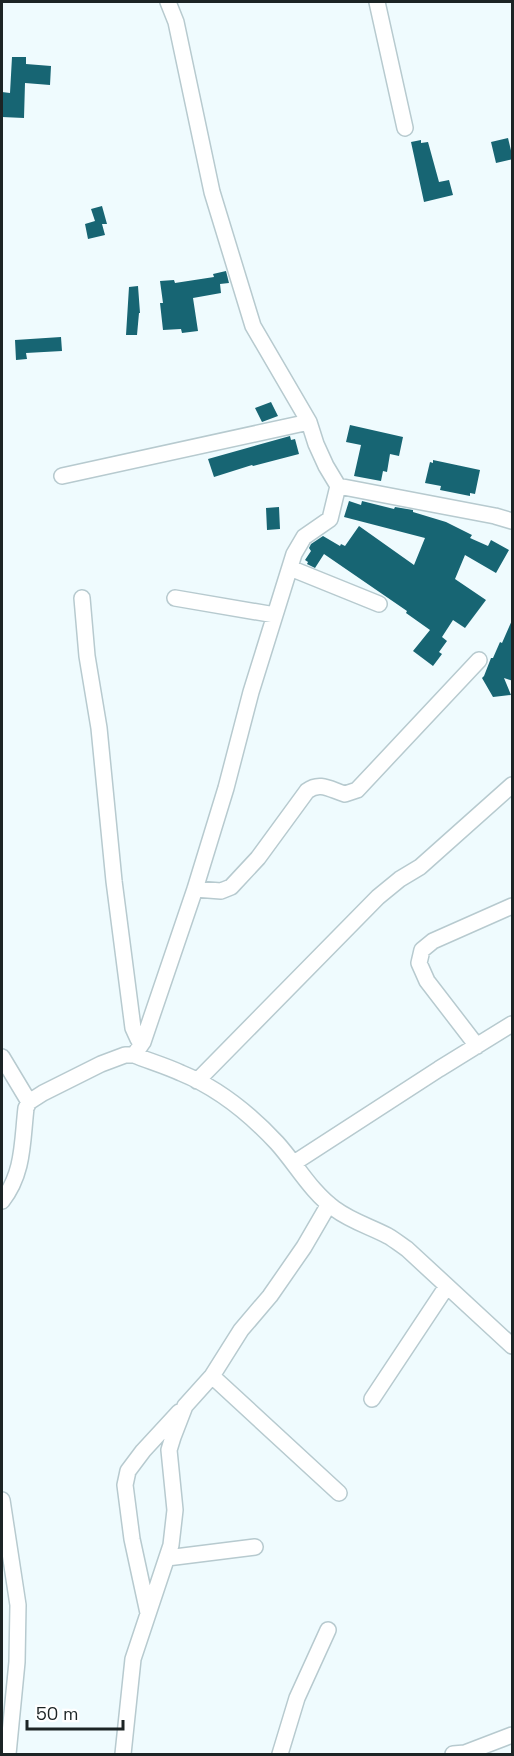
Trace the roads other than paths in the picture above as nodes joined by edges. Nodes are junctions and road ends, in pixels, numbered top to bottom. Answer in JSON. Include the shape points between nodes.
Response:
{"nodes":[{"id":1,"x":168,"y":2,"type":"edge"},
{"id":2,"x":377,"y":2,"type":"edge"},
{"id":3,"x":405,"y":128,"type":"dead end"},
{"id":4,"x":309,"y":422,"type":"junction"},
{"id":5,"x":62,"y":476,"type":"dead end"},
{"id":6,"x":338,"y":486,"type":"junction"},
{"id":7,"x":513,"y":521,"type":"edge"},
{"id":8,"x":290,"y":568,"type":"junction"},
{"id":9,"x":82,"y":598,"type":"dead end"},
{"id":10,"x":175,"y":598,"type":"dead end"},
{"id":11,"x":379,"y":604,"type":"dead end"},
{"id":12,"x":275,"y":615,"type":"junction"},
{"id":13,"x":478,"y":660,"type":"dead end"},
{"id":14,"x":513,"y":785,"type":"edge"},
{"id":15,"x":195,"y":889,"type":"junction"},
{"id":16,"x":513,"y":906,"type":"edge"},
{"id":17,"x":513,"y":1024,"type":"edge"},
{"id":18,"x":143,"y":1042,"type":"junction"},
{"id":19,"x":477,"y":1046,"type":"junction"},
{"id":20,"x":134,"y":1055,"type":"junction"},
{"id":21,"x":2,"y":1057,"type":"edge"},
{"id":22,"x":197,"y":1081,"type":"junction"},
{"id":23,"x":29,"y":1102,"type":"junction"},
{"id":24,"x":294,"y":1163,"type":"junction"},
{"id":25,"x":2,"y":1201,"type":"edge"},
{"id":26,"x":329,"y":1204,"type":"junction"},
{"id":27,"x":447,"y":1286,"type":"junction"},
{"id":28,"x":513,"y":1346,"type":"edge"},
{"id":29,"x":212,"y":1376,"type":"junction"},
{"id":30,"x":372,"y":1399,"type":"dead end"},
{"id":31,"x":185,"y":1406,"type":"junction"},
{"id":32,"x":339,"y":1493,"type":"dead end"},
{"id":33,"x":2,"y":1500,"type":"edge"},
{"id":34,"x":255,"y":1547,"type":"dead end"},
{"id":35,"x":167,"y":1558,"type":"junction"},
{"id":36,"x":148,"y":1613,"type":"junction"},
{"id":37,"x":328,"y":1630,"type":"dead end"},
{"id":38,"x":513,"y":1735,"type":"edge"},
{"id":39,"x":461,"y":1754,"type":"edge"},
{"id":40,"x":8,"y":1755,"type":"edge"},
{"id":41,"x":123,"y":1755,"type":"edge"},
{"id":42,"x":280,"y":1755,"type":"edge"}],
"edges":[{"from":1,"to":4,"type":"street","via":[[212,192],[253,326]]},
{"from":2,"to":3,"type":"street"},
{"from":4,"to":5,"type":"street"},
{"from":4,"to":6,"type":"street"},
{"from":6,"to":7,"type":"street"},
{"from":6,"to":8,"type":"street","via":[[330,519],[304,537]]},
{"from":8,"to":11,"type":"street"},
{"from":8,"to":12,"type":"street"},
{"from":9,"to":18,"type":"street","via":[[133,1028]]},
{"from":10,"to":12,"type":"street"},
{"from":12,"to":15,"type":"street"},
{"from":13,"to":15,"type":"street","via":[[357,790],[345,794],[313,786],[231,887],[221,891]]},
{"from":14,"to":22,"type":"street","via":[[420,867],[378,897]]},
{"from":15,"to":18,"type":"street"},
{"from":16,"to":19,"type":"street","via":[[433,941],[422,950],[419,963],[426,981]]},
{"from":17,"to":19,"type":"street"},
{"from":18,"to":20,"type":"street"},
{"from":19,"to":24,"type":"street"},
{"from":20,"to":22,"type":"street"},
{"from":20,"to":23,"type":"street","via":[[101,1064]]},
{"from":21,"to":23,"type":"street"},
{"from":22,"to":24,"type":"street","via":[[249,1115]]},
{"from":23,"to":25,"type":"street","via":[[18,1169],[13,1186]]},
{"from":24,"to":26,"type":"street"},
{"from":26,"to":27,"type":"street","via":[[407,1249]]},
{"from":26,"to":29,"type":"street","via":[[304,1247],[241,1330]]},
{"from":27,"to":28,"type":"street"},
{"from":27,"to":30,"type":"street"},
{"from":29,"to":31,"type":"street"},
{"from":29,"to":32,"type":"street"},
{"from":31,"to":35,"type":"street","via":[[170,1450],[175,1510]]},
{"from":31,"to":36,"type":"street","via":[[143,1451],[128,1471],[125,1485]]},
{"from":33,"to":40,"type":"street","via":[[18,1605]]},
{"from":34,"to":35,"type":"street"},
{"from":35,"to":36,"type":"street"},
{"from":36,"to":41,"type":"street","via":[[133,1659]]},
{"from":37,"to":42,"type":"street","via":[[297,1698]]},
{"from":38,"to":39,"type":"street"}]}
